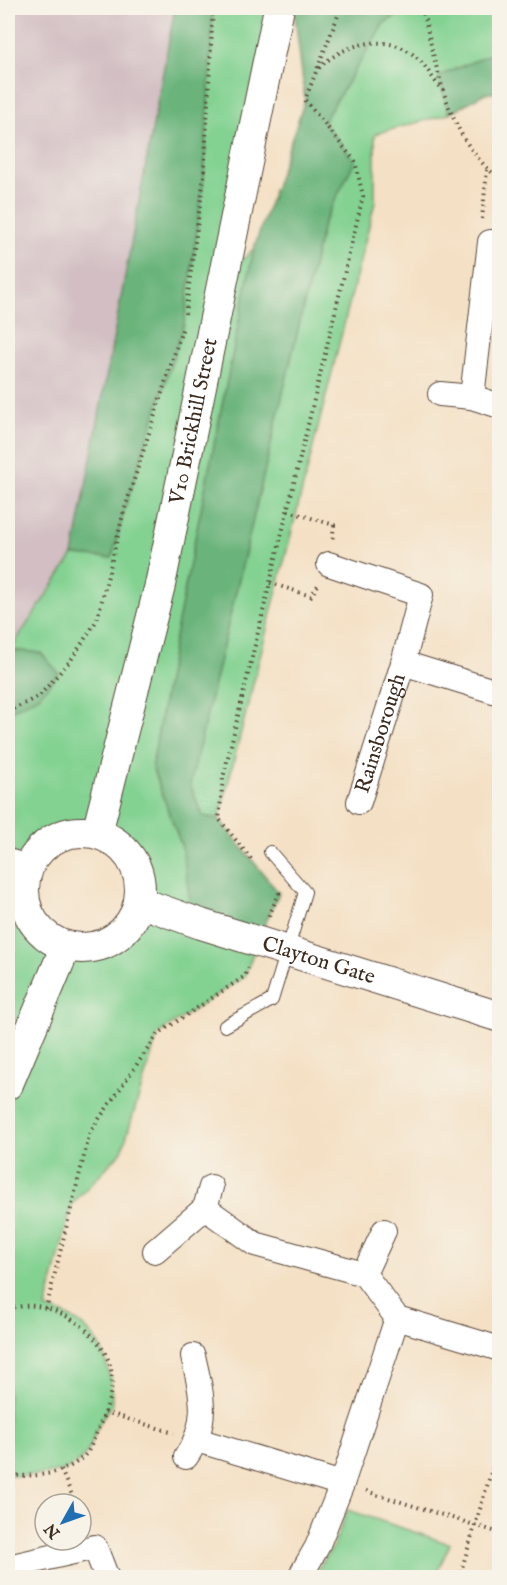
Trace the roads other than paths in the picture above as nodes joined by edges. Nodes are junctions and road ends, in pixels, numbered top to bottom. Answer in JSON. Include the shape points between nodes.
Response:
{"nodes":[{"id":1,"x":279,"y":8,"type":"edge"},
{"id":2,"x":490,"y":242,"type":"road end"},
{"id":3,"x":440,"y":394,"type":"dead end"},
{"id":4,"x":472,"y":397,"type":"junction"},
{"id":5,"x":500,"y":406,"type":"edge"},
{"id":6,"x":329,"y":564,"type":"dead end"},
{"id":7,"x":403,"y":663,"type":"junction"},
{"id":8,"x":500,"y":693,"type":"edge"},
{"id":9,"x":359,"y":802,"type":"dead end"},
{"id":10,"x":97,"y":833,"type":"junction"},
{"id":11,"x":270,"y":852,"type":"dead end"},
{"id":12,"x":17,"y":864,"type":"edge"},
{"id":13,"x":139,"y":902,"type":"junction"},
{"id":14,"x":66,"y":946,"type":"junction"},
{"id":15,"x":288,"y":952,"type":"junction"},
{"id":16,"x":500,"y":1017,"type":"edge"},
{"id":17,"x":225,"y":1026,"type":"dead end"},
{"id":18,"x":8,"y":1084,"type":"edge"},
{"id":19,"x":384,"y":1230,"type":"dead end"},
{"id":20,"x":155,"y":1251,"type":"dead end"},
{"id":21,"x":364,"y":1274,"type":"junction"},
{"id":22,"x":397,"y":1318,"type":"junction"},
{"id":23,"x":500,"y":1349,"type":"edge"},
{"id":24,"x":193,"y":1356,"type":"dead end"},
{"id":25,"x":342,"y":1484,"type":"junction"},
{"id":26,"x":17,"y":1565,"type":"dead end"},
{"id":27,"x":301,"y":1575,"type":"dead end"},
{"id":28,"x":107,"y":1578,"type":"edge"}],
"edges":[{"from":1,"to":10,"type":"street","name":"V10 Brickhill Street","via":[[160,585]]},
{"from":2,"to":4,"type":"street"},
{"from":3,"to":4,"type":"street"},
{"from":4,"to":5,"type":"street"},
{"from":6,"to":7,"type":"street","name":"Rainsborough","via":[[421,595]]},
{"from":7,"to":8,"type":"street","name":"Rainsborough"},
{"from":7,"to":9,"type":"street","name":"Rainsborough"},
{"from":10,"to":12,"type":"street","via":[[79,831],[58,836]]},
{"from":10,"to":13,"type":"street","via":[[118,844],[134,863],[140,883]]},
{"from":11,"to":15,"type":"lane","via":[[305,892]]},
{"from":12,"to":14,"type":"street","via":[[28,914],[46,936]]},
{"from":13,"to":14,"type":"street","via":[[118,936],[99,946]]},
{"from":13,"to":15,"type":"street","name":"Clayton Gate"},
{"from":14,"to":18,"type":"street"},
{"from":15,"to":16,"type":"street","name":"Clayton Gate"},
{"from":15,"to":17,"type":"lane","via":[[272,1000]]},
{"from":19,"to":21,"type":"street"},
{"from":20,"to":21,"type":"street","via":[[208,1198],[255,1244]]},
{"from":21,"to":22,"type":"street"},
{"from":22,"to":23,"type":"street"},
{"from":22,"to":25,"type":"street"},
{"from":24,"to":25,"type":"street","via":[[204,1402],[192,1449]]},
{"from":25,"to":27,"type":"street","via":[[317,1547]]},
{"from":26,"to":28,"type":"street","via":[[95,1547]]}]}
